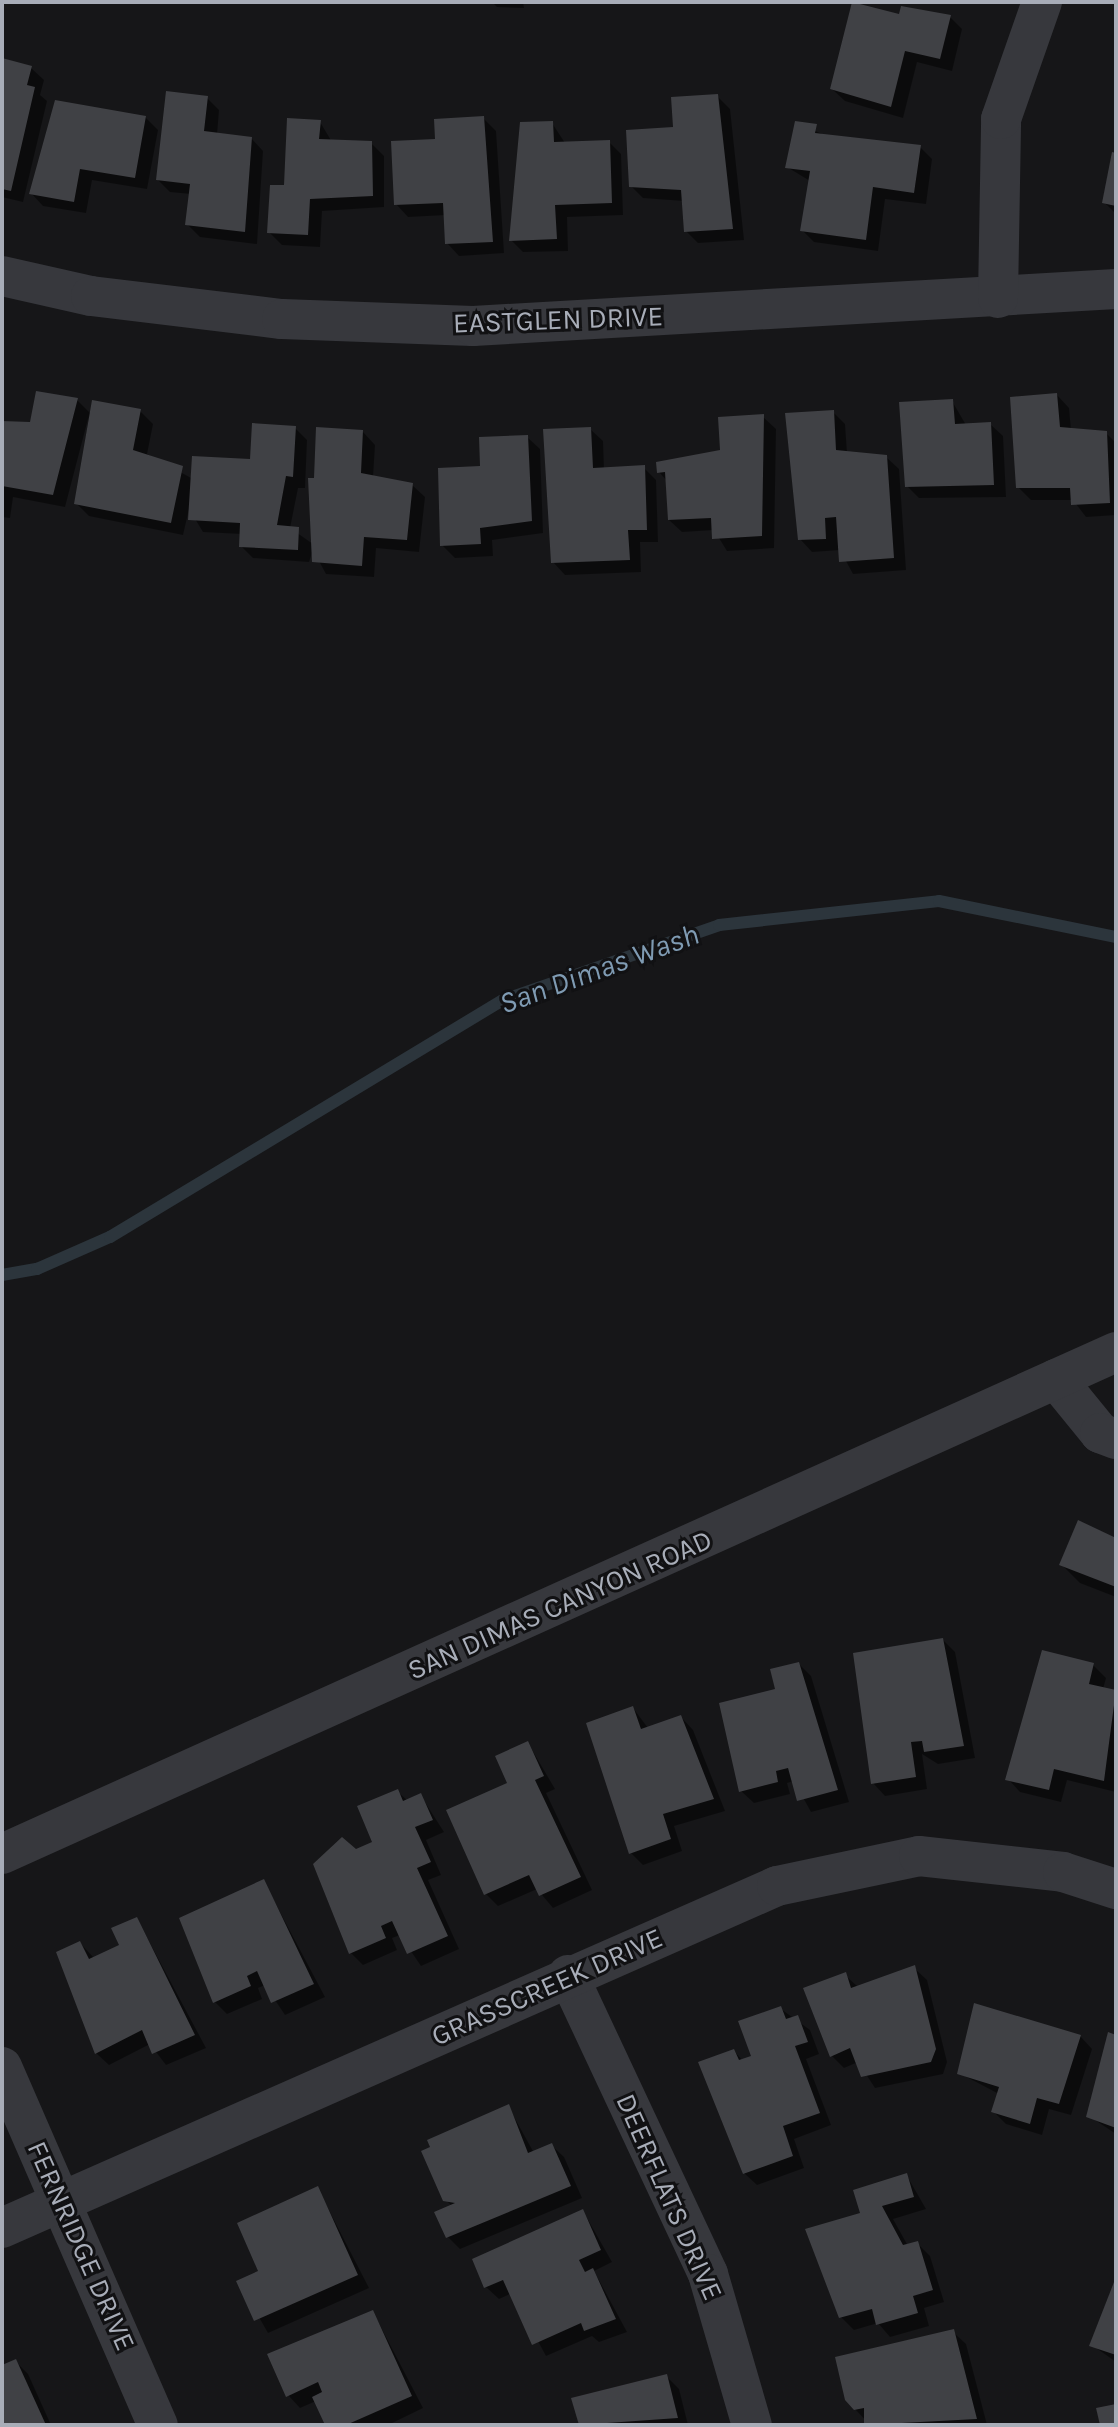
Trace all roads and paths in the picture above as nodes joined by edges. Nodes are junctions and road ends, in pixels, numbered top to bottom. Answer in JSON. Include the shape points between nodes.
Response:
{"nodes":[{"id":1,"x":1042,"y":2,"type":"edge"},
{"id":2,"x":2,"y":276,"type":"edge"},
{"id":3,"x":1116,"y":289,"type":"edge"},
{"id":4,"x":998,"y":298,"type":"junction"},
{"id":5,"x":1116,"y":1352,"type":"edge"},
{"id":6,"x":1056,"y":1379,"type":"junction"},
{"id":7,"x":1116,"y":1439,"type":"edge"},
{"id":8,"x":2,"y":1854,"type":"edge"},
{"id":9,"x":1116,"y":1889,"type":"edge"},
{"id":10,"x":568,"y":1975,"type":"junction"},
{"id":11,"x":2,"y":2067,"type":"edge"},
{"id":12,"x":65,"y":2205,"type":"junction"},
{"id":13,"x":2,"y":2228,"type":"edge"},
{"id":14,"x":158,"y":2425,"type":"edge"},
{"id":15,"x":752,"y":2425,"type":"edge"}],
"edges":[{"from":1,"to":4,"type":"street","via":[[1001,119]]},
{"from":2,"to":4,"type":"street","name":"EASTGLEN DRIVE","via":[[91,296],[282,319],[473,326]]},
{"from":3,"to":4,"type":"street","name":"EASTGLEN DRIVE"},
{"from":5,"to":6,"type":"street","name":"SAN DIMAS CANYON ROAD"},
{"from":6,"to":7,"type":"street","via":[[1100,1433]]},
{"from":6,"to":8,"type":"street","name":"SAN DIMAS CANYON ROAD","via":[[938,1438]]},
{"from":9,"to":10,"type":"street","name":"GRASSCREEK DRIVE","via":[[1063,1872],[919,1856],[777,1886]]},
{"from":10,"to":12,"type":"street","name":"GRASSCREEK DRIVE"},
{"from":10,"to":15,"type":"street","name":"DEERFLATS DRIVE","via":[[708,2274]]},
{"from":11,"to":12,"type":"street","name":"FERNRIDGE DRIVE"},
{"from":12,"to":13,"type":"street","name":"GRASSCREEK DRIVE"},
{"from":12,"to":14,"type":"street","name":"FERNRIDGE DRIVE"}]}
